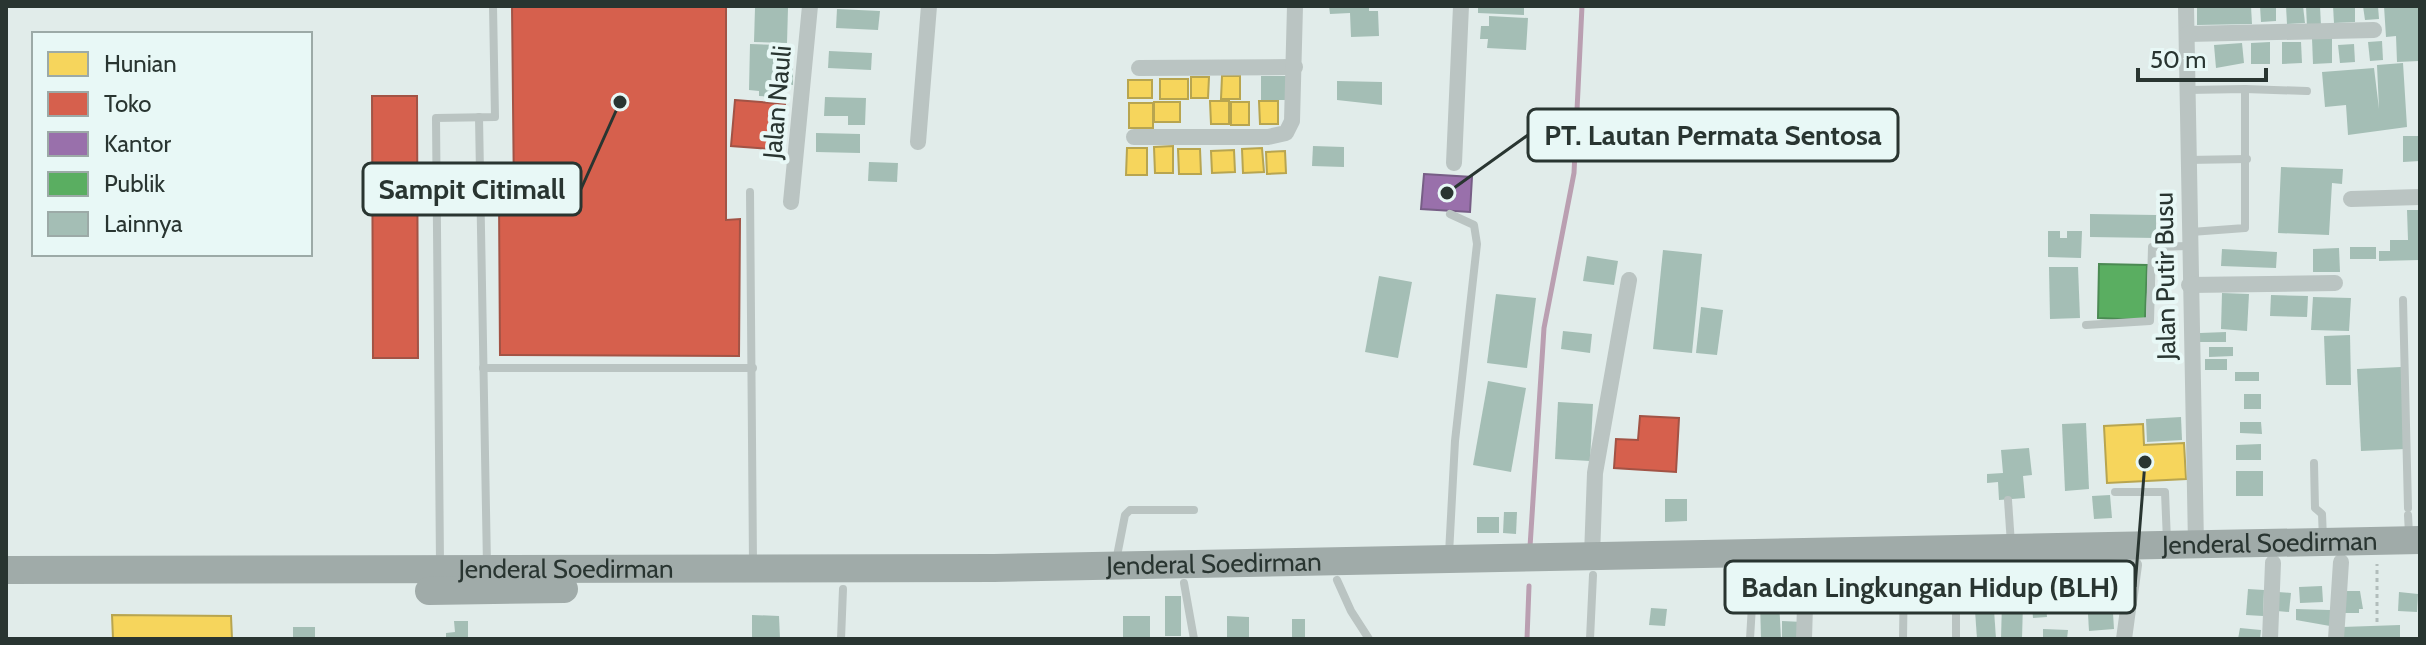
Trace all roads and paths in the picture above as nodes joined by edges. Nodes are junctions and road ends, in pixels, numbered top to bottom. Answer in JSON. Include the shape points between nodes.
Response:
{"nodes":[{"id":1,"x":493,"y":6,"type":"edge"},
{"id":2,"x":810,"y":6,"type":"edge"},
{"id":3,"x":929,"y":6,"type":"edge"},
{"id":4,"x":1295,"y":6,"type":"edge"},
{"id":5,"x":1461,"y":6,"type":"edge"},
{"id":6,"x":2186,"y":6,"type":"edge"},
{"id":7,"x":2374,"y":30,"type":"dead end"},
{"id":8,"x":2187,"y":34,"type":"junction"},
{"id":9,"x":1295,"y":67,"type":"junction"},
{"id":10,"x":1139,"y":68,"type":"dead end"},
{"id":11,"x":2245,"y":89,"type":"junction"},
{"id":12,"x":2187,"y":90,"type":"junction"},
{"id":13,"x":2307,"y":91,"type":"dead end"},
{"id":14,"x":479,"y":117,"type":"junction"},
{"id":15,"x":1134,"y":137,"type":"dead end"},
{"id":16,"x":918,"y":142,"type":"dead end"},
{"id":17,"x":2247,"y":159,"type":"junction"},
{"id":18,"x":2187,"y":160,"type":"junction"},
{"id":19,"x":1454,"y":163,"type":"dead end"},
{"id":20,"x":750,"y":192,"type":"dead end"},
{"id":21,"x":2420,"y":197,"type":"edge"},
{"id":22,"x":2351,"y":199,"type":"dead end"},
{"id":23,"x":791,"y":202,"type":"dead end"},
{"id":24,"x":1450,"y":214,"type":"dead end"},
{"id":25,"x":2188,"y":239,"type":"junction"},
{"id":26,"x":1629,"y":280,"type":"dead end"},
{"id":27,"x":2335,"y":283,"type":"dead end"},
{"id":28,"x":2189,"y":285,"type":"junction"},
{"id":29,"x":2403,"y":300,"type":"dead end"},
{"id":30,"x":2086,"y":325,"type":"dead end"},
{"id":31,"x":483,"y":368,"type":"junction"},
{"id":32,"x":753,"y":368,"type":"junction"},
{"id":33,"x":2314,"y":463,"type":"dead end"},
{"id":34,"x":2115,"y":492,"type":"dead end"},
{"id":35,"x":2008,"y":500,"type":"dead end"},
{"id":36,"x":1194,"y":510,"type":"dead end"},
{"id":37,"x":2413,"y":533,"type":"edge"},
{"id":38,"x":2167,"y":545,"type":"junction"},
{"id":39,"x":2196,"y":545,"type":"junction"},
{"id":40,"x":2011,"y":547,"type":"junction"},
{"id":41,"x":2332,"y":553,"type":"junction"},
{"id":42,"x":1449,"y":559,"type":"junction"},
{"id":43,"x":2377,"y":560,"type":"junction"},
{"id":44,"x":2273,"y":563,"type":"junction"},
{"id":45,"x":1115,"y":565,"type":"junction"},
{"id":46,"x":1592,"y":565,"type":"junction"},
{"id":47,"x":2134,"y":565,"type":"junction"},
{"id":48,"x":1956,"y":568,"type":"junction"},
{"id":49,"x":1904,"y":569,"type":"junction"},
{"id":50,"x":6,"y":570,"type":"edge"},
{"id":51,"x":487,"y":570,"type":"junction"},
{"id":52,"x":753,"y":571,"type":"junction"},
{"id":53,"x":1806,"y":571,"type":"junction"},
{"id":54,"x":1270,"y":572,"type":"junction"},
{"id":55,"x":1754,"y":572,"type":"junction"},
{"id":56,"x":1337,"y":580,"type":"junction"},
{"id":57,"x":440,"y":582,"type":"junction"},
{"id":58,"x":1184,"y":583,"type":"junction"},
{"id":59,"x":6,"y":589,"type":"edge"},
{"id":60,"x":843,"y":589,"type":"junction"},
{"id":61,"x":2377,"y":622,"type":"dead end"},
{"id":62,"x":1956,"y":637,"type":"dead end"},
{"id":63,"x":841,"y":639,"type":"edge"},
{"id":64,"x":1194,"y":639,"type":"edge"},
{"id":65,"x":1369,"y":639,"type":"edge"},
{"id":66,"x":1590,"y":639,"type":"edge"},
{"id":67,"x":1750,"y":639,"type":"edge"},
{"id":68,"x":1804,"y":639,"type":"edge"},
{"id":69,"x":1903,"y":639,"type":"edge"},
{"id":70,"x":2124,"y":639,"type":"edge"},
{"id":71,"x":2270,"y":639,"type":"edge"},
{"id":72,"x":2336,"y":639,"type":"edge"}],
"edges":[{"from":1,"to":14,"type":"lane","via":[[495,117]]},
{"from":2,"to":23,"type":"street","name":"Jalan Nauli"},
{"from":3,"to":16,"type":"street"},
{"from":4,"to":9,"type":"street"},
{"from":5,"to":19,"type":"street"},
{"from":6,"to":8,"type":"street","name":"Jalan Putir Busu"},
{"from":7,"to":8,"type":"street"},
{"from":8,"to":12,"type":"street","name":"Jalan Putir Busu"},
{"from":9,"to":10,"type":"street"},
{"from":9,"to":15,"type":"street","via":[[1292,121],[1280,135]]},
{"from":11,"to":12,"type":"lane"},
{"from":11,"to":13,"type":"lane"},
{"from":11,"to":17,"type":"lane"},
{"from":12,"to":18,"type":"street","name":"Jalan Putir Busu"},
{"from":14,"to":31,"type":"lane"},
{"from":14,"to":57,"type":"lane","via":[[436,118]]},
{"from":17,"to":18,"type":"lane"},
{"from":17,"to":25,"type":"lane","via":[[2245,228]]},
{"from":18,"to":25,"type":"street","name":"Jalan Putir Busu"},
{"from":20,"to":32,"type":"lane"},
{"from":21,"to":22,"type":"street"},
{"from":24,"to":42,"type":"lane","via":[[1474,225],[1477,244],[1455,441]]},
{"from":25,"to":28,"type":"street","name":"Jalan Putir Busu"},
{"from":25,"to":30,"type":"lane","via":[[2152,247],[2150,321]]},
{"from":26,"to":46,"type":"street","via":[[1595,473]]},
{"from":27,"to":28,"type":"street"},
{"from":28,"to":39,"type":"street","name":"Jalan Putir Busu"},
{"from":29,"to":37,"type":"lane"},
{"from":31,"to":32,"type":"lane"},
{"from":31,"to":51,"type":"lane"},
{"from":32,"to":52,"type":"lane"},
{"from":33,"to":41,"type":"lane","via":[[2315,508],[2322,514]]},
{"from":34,"to":38,"type":"lane","via":[[2165,492]]},
{"from":35,"to":40,"type":"lane"},
{"from":36,"to":45,"type":"lane","via":[[1130,510]]},
{"from":37,"to":41,"type":"highway","name":"Jenderal Soedirman"},
{"from":37,"to":43,"type":"highway","name":"Jenderal Soedirman"},
{"from":38,"to":39,"type":"highway","name":"Jenderal Soedirman"},
{"from":38,"to":40,"type":"highway","name":"Jenderal Soedirman"},
{"from":39,"to":41,"type":"highway","name":"Jenderal Soedirman"},
{"from":40,"to":46,"type":"highway","name":"Jenderal Soedirman"},
{"from":41,"to":43,"type":"highway","name":"Jenderal Soedirman"},
{"from":41,"to":44,"type":"highway","name":"Jenderal Soedirman"},
{"from":41,"to":72,"type":"street"},
{"from":42,"to":46,"type":"highway","name":"Jenderal Soedirman"},
{"from":42,"to":54,"type":"highway","name":"Jenderal Soedirman"},
{"from":43,"to":61,"type":"path"},
{"from":44,"to":47,"type":"highway","name":"Jenderal Soedirman"},
{"from":44,"to":71,"type":"street"},
{"from":45,"to":52,"type":"highway","name":"Jenderal Soedirman"},
{"from":45,"to":54,"type":"highway","name":"Jenderal Soedirman"},
{"from":46,"to":55,"type":"highway","name":"Jenderal Soedirman"},
{"from":46,"to":56,"type":"highway","name":"Jenderal Soedirman"},
{"from":46,"to":66,"type":"lane"},
{"from":47,"to":48,"type":"highway","name":"Jenderal Soedirman"},
{"from":47,"to":70,"type":"street"},
{"from":48,"to":49,"type":"highway","name":"Jenderal Soedirman"},
{"from":48,"to":62,"type":"lane"},
{"from":49,"to":53,"type":"highway","name":"Jenderal Soedirman"},
{"from":49,"to":69,"type":"lane"},
{"from":50,"to":57,"type":"highway","name":"Jenderal Soedirman"},
{"from":51,"to":52,"type":"highway","name":"Jenderal Soedirman"},
{"from":51,"to":57,"type":"highway","name":"Jenderal Soedirman"},
{"from":53,"to":55,"type":"highway","name":"Jenderal Soedirman"},
{"from":53,"to":68,"type":"street"},
{"from":54,"to":56,"type":"highway","name":"Jenderal Soedirman"},
{"from":54,"to":58,"type":"highway","name":"Jenderal Soedirman"},
{"from":55,"to":67,"type":"lane"},
{"from":56,"to":65,"type":"lane"},
{"from":57,"to":59,"type":"highway","name":"Jenderal Soedirman"},
{"from":57,"to":60,"type":"highway","name":"Jenderal Soedirman"},
{"from":58,"to":60,"type":"highway","name":"Jenderal Soedirman"},
{"from":58,"to":64,"type":"lane"},
{"from":60,"to":63,"type":"lane"}]}
